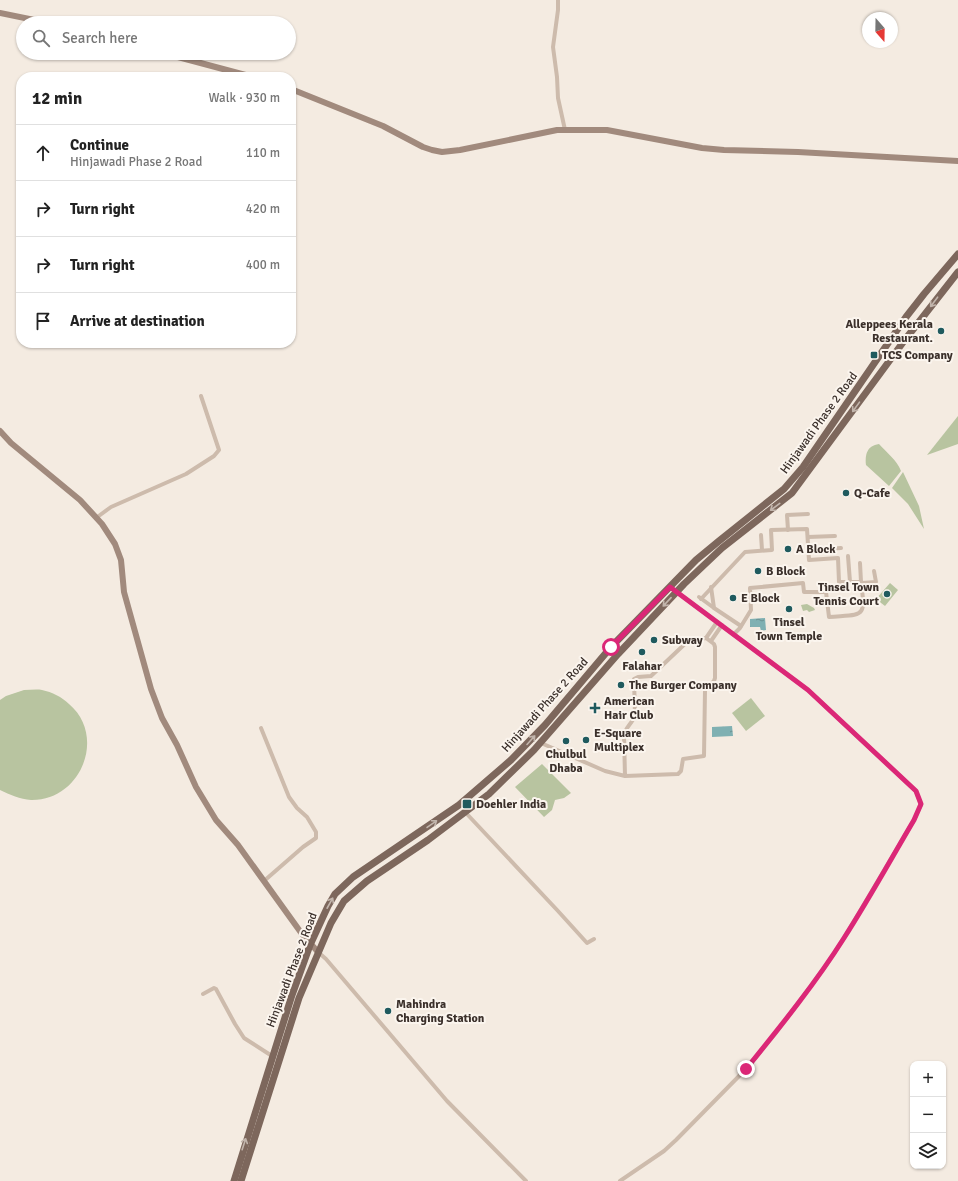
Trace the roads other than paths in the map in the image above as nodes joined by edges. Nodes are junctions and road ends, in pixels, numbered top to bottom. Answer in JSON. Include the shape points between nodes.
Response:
{"nodes":[{"id":1,"x":558,"y":0,"type":"edge"},
{"id":2,"x":0,"y":13,"type":"edge"},
{"id":3,"x":16,"y":16,"type":"edge"},
{"id":4,"x":189,"y":60,"type":"edge"},
{"id":5,"x":234,"y":72,"type":"edge"},
{"id":6,"x":296,"y":91,"type":"edge"},
{"id":7,"x":565,"y":130,"type":"junction"},
{"id":8,"x":958,"y":161,"type":"edge"},
{"id":9,"x":958,"y":254,"type":"edge"},
{"id":10,"x":958,"y":272,"type":"edge"},
{"id":11,"x":201,"y":396,"type":"dead end"},
{"id":12,"x":0,"y":431,"type":"edge"},
{"id":13,"x":808,"y":514,"type":"dead end"},
{"id":14,"x":96,"y":518,"type":"junction"},
{"id":15,"x":788,"y":530,"type":"junction"},
{"id":16,"x":760,"y":535,"type":"dead end"},
{"id":17,"x":834,"y":536,"type":"dead end"},
{"id":18,"x":808,"y":537,"type":"junction"},
{"id":19,"x":841,"y":548,"type":"dead end"},
{"id":20,"x":762,"y":550,"type":"junction"},
{"id":21,"x":808,"y":550,"type":"junction"},
{"id":22,"x":848,"y":556,"type":"dead end"},
{"id":23,"x":860,"y":563,"type":"dead end"},
{"id":24,"x":874,"y":571,"type":"dead end"},
{"id":25,"x":850,"y":582,"type":"junction"},
{"id":26,"x":862,"y":582,"type":"junction"},
{"id":27,"x":670,"y":587,"type":"junction"},
{"id":28,"x":711,"y":587,"type":"junction"},
{"id":29,"x":677,"y":592,"type":"junction"},
{"id":30,"x":714,"y":608,"type":"junction"},
{"id":31,"x":717,"y":622,"type":"junction"},
{"id":32,"x":722,"y":625,"type":"junction"},
{"id":33,"x":741,"y":626,"type":"junction"},
{"id":34,"x":734,"y":634,"type":"junction"},
{"id":35,"x":706,"y":638,"type":"junction"},
{"id":36,"x":711,"y":641,"type":"junction"},
{"id":37,"x":261,"y":728,"type":"dead end"},
{"id":38,"x":541,"y":742,"type":"junction"},
{"id":39,"x":624,"y":776,"type":"junction"},
{"id":40,"x":459,"y":804,"type":"junction"},
{"id":41,"x":466,"y":813,"type":"junction"},
{"id":42,"x":264,"y":881,"type":"junction"},
{"id":43,"x":594,"y":939,"type":"dead end"},
{"id":44,"x":310,"y":945,"type":"junction"},
{"id":45,"x":318,"y":952,"type":"junction"},
{"id":46,"x":203,"y":994,"type":"dead end"},
{"id":47,"x":272,"y":1056,"type":"junction"},
{"id":48,"x":238,"y":1178,"type":"edge"},
{"id":49,"x":526,"y":1181,"type":"edge"},
{"id":50,"x":620,"y":1181,"type":"edge"}],
"edges":[{"from":1,"to":7,"type":"street","via":[[553,47],[558,98]]},
{"from":2,"to":3,"type":"street"},
{"from":4,"to":5,"type":"street"},
{"from":6,"to":7,"type":"street","via":[[383,126],[423,147],[442,152]]},
{"from":7,"to":8,"type":"street","via":[[607,130],[724,150]]},
{"from":9,"to":27,"type":"main road","name":"Hinjawadi Phase 2 Road","via":[[906,317],[794,478],[779,494],[709,549]]},
{"from":10,"to":29,"type":"main road","name":"Hinjawadi Phase 2 Road","one_way":true,"via":[[798,486],[786,499],[722,548]]},
{"from":11,"to":14,"type":"street","via":[[219,450],[214,456],[186,474],[111,506]]},
{"from":12,"to":14,"type":"street","via":[[80,500]]},
{"from":13,"to":15,"type":"street","via":[[787,515]]},
{"from":14,"to":42,"type":"street","via":[[115,544],[119,554],[124,592],[134,631],[162,718],[196,787],[216,820]]},
{"from":15,"to":18,"type":"street","via":[[807,529]]},
{"from":15,"to":20,"type":"street","via":[[771,530],[772,550]]},
{"from":16,"to":20,"type":"street"},
{"from":17,"to":18,"type":"street"},
{"from":18,"to":21,"type":"street"},
{"from":19,"to":21,"type":"street"},
{"from":20,"to":28,"type":"street","via":[[744,552]]},
{"from":21,"to":25,"type":"street","via":[[809,560],[838,558],[839,582]]},
{"from":22,"to":25,"type":"street"},
{"from":23,"to":26,"type":"street"},
{"from":24,"to":26,"type":"street","via":[[876,582]]},
{"from":25,"to":26,"type":"street"},
{"from":26,"to":33,"type":"street","via":[[863,609],[857,615],[829,617],[826,592],[804,592],[803,582],[750,588],[751,610]]},
{"from":27,"to":29,"type":"street"},
{"from":40,"to":27,"type":"main road","name":"Hinjawadi Phase 2 Road","one_way":true,"via":[[528,744],[601,659]]},
{"from":28,"to":30,"type":"street"},
{"from":28,"to":30,"type":"street","via":[[700,598]]},
{"from":29,"to":31,"type":"street"},
{"from":29,"to":38,"type":"main road","name":"Hinjawadi Phase 2 Road","one_way":true,"via":[[600,673]]},
{"from":30,"to":33,"type":"street"},
{"from":31,"to":32,"type":"street"},
{"from":31,"to":35,"type":"street"},
{"from":32,"to":34,"type":"street"},
{"from":32,"to":36,"type":"street"},
{"from":33,"to":34,"type":"street"},
{"from":34,"to":50,"type":"street","via":[[808,690],[916,791],[921,804],[844,938],[775,1034],[746,1069],[676,1140]]},
{"from":35,"to":36,"type":"street"},
{"from":35,"to":39,"type":"street","via":[[688,640],[651,676],[634,679],[635,715],[624,736]]},
{"from":36,"to":39,"type":"street","via":[[715,647],[715,678],[705,690],[704,756],[683,759],[681,772],[678,774]]},
{"from":37,"to":42,"type":"street","via":[[289,797],[307,817],[316,832],[316,838]]},
{"from":38,"to":39,"type":"street","via":[[605,771]]},
{"from":38,"to":41,"type":"main road","name":"Hinjawadi Phase 2 Road","via":[[508,777]]},
{"from":40,"to":41,"type":"main road"},
{"from":44,"to":40,"type":"main road","name":"Hinjawadi Phase 2 Road","one_way":true,"via":[[328,906],[344,885]]},
{"from":41,"to":43,"type":"street","via":[[586,943]]},
{"from":41,"to":45,"type":"main road","name":"Hinjawadi Phase 2 Road","via":[[349,896],[337,911]]},
{"from":42,"to":44,"type":"street"},
{"from":44,"to":45,"type":"street"},
{"from":44,"to":47,"type":"main road","name":"Hinjawadi Phase 2 Road"},
{"from":45,"to":48,"type":"main road","name":"Hinjawadi Phase 2 Road","via":[[299,998]]},
{"from":45,"to":49,"type":"street","via":[[447,1101]]},
{"from":46,"to":47,"type":"street","via":[[216,989],[244,1038]]},
{"from":48,"to":47,"type":"main road","name":"Hinjawadi Phase 2 Road","one_way":true}]}
